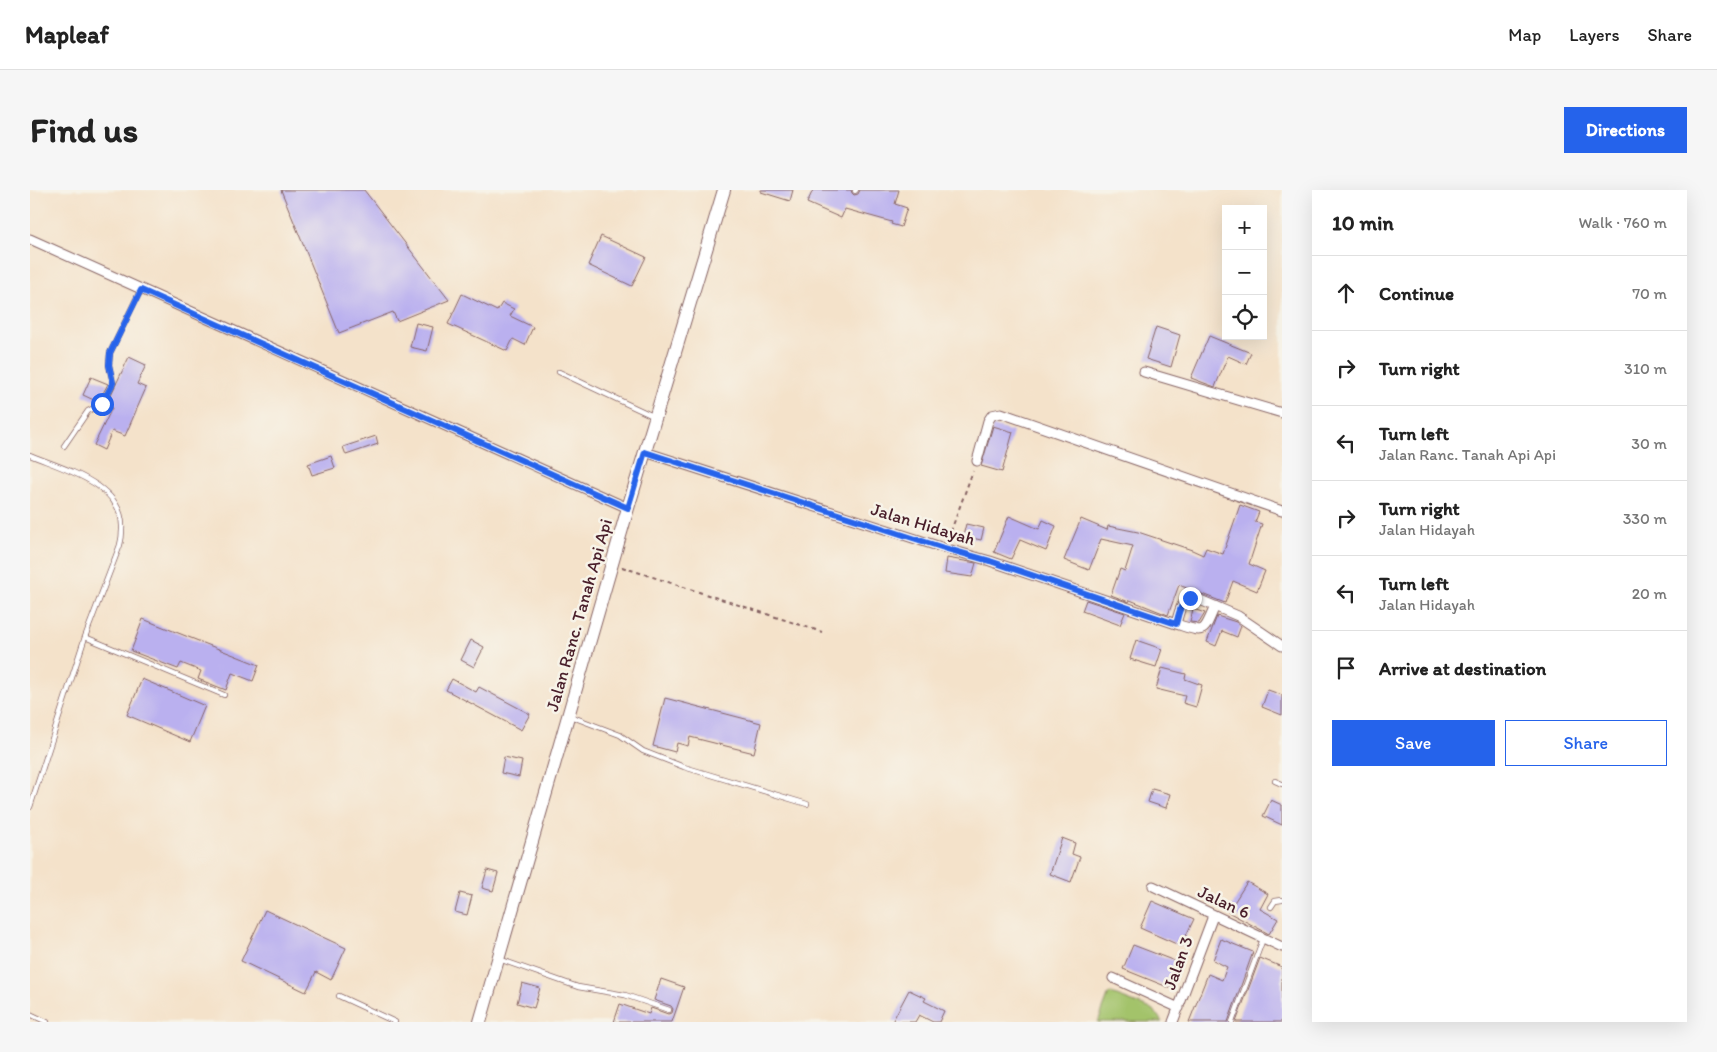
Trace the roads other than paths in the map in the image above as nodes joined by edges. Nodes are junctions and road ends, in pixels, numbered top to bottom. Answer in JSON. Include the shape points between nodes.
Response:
{"nodes":[{"id":1,"x":724,"y":190,"type":"edge"},
{"id":2,"x":30,"y":239,"type":"edge"},
{"id":3,"x":141,"y":290,"type":"junction"},
{"id":4,"x":559,"y":372,"type":"dead end"},
{"id":5,"x":1144,"y":372,"type":"dead end"},
{"id":6,"x":1282,"y":413,"type":"edge"},
{"id":7,"x":656,"y":417,"type":"junction"},
{"id":8,"x":64,"y":446,"type":"dead end"},
{"id":9,"x":645,"y":452,"type":"junction"},
{"id":10,"x":30,"y":455,"type":"edge"},
{"id":11,"x":976,"y":461,"type":"road end"},
{"id":12,"x":628,"y":508,"type":"junction"},
{"id":13,"x":1282,"y":511,"type":"edge"},
{"id":14,"x":1215,"y":606,"type":"junction"},
{"id":15,"x":1176,"y":624,"type":"junction"},
{"id":16,"x":85,"y":637,"type":"junction"},
{"id":17,"x":1282,"y":646,"type":"edge"},
{"id":18,"x":224,"y":695,"type":"dead end"},
{"id":19,"x":568,"y":715,"type":"junction"},
{"id":20,"x":1275,"y":781,"type":"dead end"},
{"id":21,"x":1282,"y":784,"type":"edge"},
{"id":22,"x":807,"y":804,"type":"dead end"},
{"id":23,"x":30,"y":808,"type":"edge"},
{"id":24,"x":1153,"y":886,"type":"dead end"},
{"id":25,"x":1282,"y":900,"type":"edge"},
{"id":26,"x":1271,"y":908,"type":"dead end"},
{"id":27,"x":1213,"y":916,"type":"junction"},
{"id":28,"x":1263,"y":939,"type":"junction"},
{"id":29,"x":1282,"y":947,"type":"edge"},
{"id":30,"x":498,"y":959,"type":"junction"},
{"id":31,"x":1114,"y":978,"type":"dead end"},
{"id":32,"x":339,"y":996,"type":"dead end"},
{"id":33,"x":1178,"y":1008,"type":"junction"},
{"id":34,"x":669,"y":1010,"type":"dead end"},
{"id":35,"x":30,"y":1014,"type":"edge"},
{"id":36,"x":47,"y":1022,"type":"edge"},
{"id":37,"x":395,"y":1022,"type":"edge"},
{"id":38,"x":480,"y":1022,"type":"edge"},
{"id":39,"x":1173,"y":1022,"type":"edge"},
{"id":40,"x":1232,"y":1022,"type":"edge"}],
"edges":[{"from":1,"to":7,"type":"street","name":"Jalan Ranc. Tanah Api Api"},
{"from":2,"to":3,"type":"street"},
{"from":3,"to":8,"type":"lane","via":[[110,353],[113,383],[102,404],[88,412]]},
{"from":3,"to":12,"type":"street"},
{"from":4,"to":7,"type":"lane"},
{"from":5,"to":6,"type":"street"},
{"from":7,"to":9,"type":"street","name":"Jalan Ranc. Tanah Api Api"},
{"from":9,"to":12,"type":"street","name":"Jalan Ranc. Tanah Api Api"},
{"from":9,"to":15,"type":"street","name":"Jalan Hidayah","via":[[990,561]]},
{"from":10,"to":16,"type":"lane","via":[[94,482],[105,491],[121,516],[120,546]]},
{"from":11,"to":13,"type":"street","via":[[988,421],[992,415],[1001,413]]},
{"from":12,"to":19,"type":"street","name":"Jalan Ranc. Tanah Api Api"},
{"from":14,"to":15,"type":"street","via":[[1207,627],[1202,630]]},
{"from":14,"to":15,"type":"street","via":[[1193,597],[1187,598]]},
{"from":14,"to":17,"type":"street","via":[[1238,616]]},
{"from":16,"to":18,"type":"lane"},
{"from":16,"to":23,"type":"lane"},
{"from":19,"to":22,"type":"lane","via":[[620,735],[643,751],[684,767]]},
{"from":19,"to":30,"type":"street","name":"Jalan Ranc. Tanah Api Api"},
{"from":20,"to":21,"type":"lane"},
{"from":24,"to":27,"type":"street","name":"Jalan 6"},
{"from":25,"to":26,"type":"lane","via":[[1275,901]]},
{"from":27,"to":28,"type":"street","name":"Jalan 6"},
{"from":27,"to":33,"type":"street","name":"Jalan 3"},
{"from":28,"to":29,"type":"street","name":"Jalan 6"},
{"from":28,"to":40,"type":"lane"},
{"from":30,"to":34,"type":"lane","via":[[578,987],[625,995]]},
{"from":30,"to":38,"type":"street","name":"Jalan Ranc. Tanah Api Api"},
{"from":31,"to":33,"type":"street"},
{"from":32,"to":37,"type":"lane"},
{"from":33,"to":39,"type":"street","name":"Jalan 3"},
{"from":35,"to":36,"type":"lane"}]}
